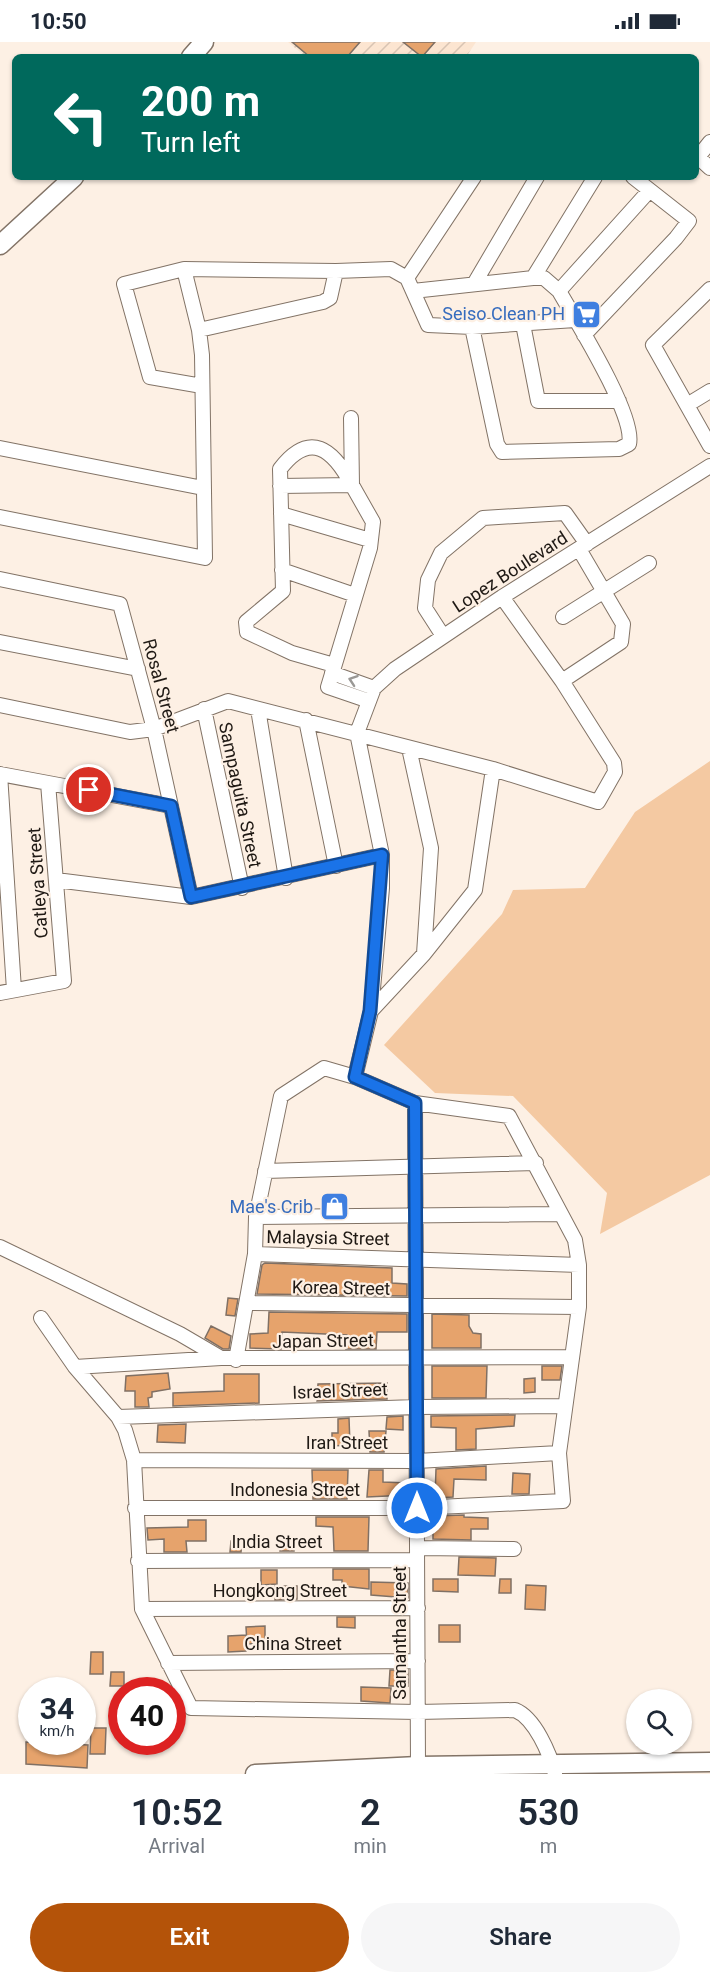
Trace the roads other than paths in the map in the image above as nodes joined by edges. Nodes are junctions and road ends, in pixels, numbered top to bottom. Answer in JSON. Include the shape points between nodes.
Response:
{"nodes":[{"id":1,"x":204,"y":42,"type":"edge"},
{"id":2,"x":194,"y":54,"type":"edge"},
{"id":3,"x":710,"y":142,"type":"edge"},
{"id":4,"x":699,"y":156,"type":"edge"},
{"id":5,"x":71,"y":180,"type":"edge"},
{"id":6,"x":472,"y":180,"type":"edge"},
{"id":7,"x":535,"y":180,"type":"edge"},
{"id":8,"x":593,"y":180,"type":"edge"},
{"id":9,"x":636,"y":180,"type":"edge"},
{"id":10,"x":649,"y":191,"type":"junction"},
{"id":11,"x":0,"y":245,"type":"edge"},
{"id":12,"x":184,"y":269,"type":"junction"},
{"id":13,"x":336,"y":271,"type":"junction"},
{"id":14,"x":533,"y":278,"type":"junction"},
{"id":15,"x":410,"y":284,"type":"junction"},
{"id":16,"x":474,"y":284,"type":"junction"},
{"id":17,"x":710,"y":289,"type":"edge"},
{"id":18,"x":559,"y":291,"type":"junction"},
{"id":19,"x":576,"y":320,"type":"junction"},
{"id":20,"x":523,"y":324,"type":"junction"},
{"id":21,"x":472,"y":327,"type":"junction"},
{"id":22,"x":199,"y":330,"type":"junction"},
{"id":23,"x":584,"y":335,"type":"junction"},
{"id":24,"x":202,"y":386,"type":"junction"},
{"id":25,"x":710,"y":391,"type":"edge"},
{"id":26,"x":619,"y":401,"type":"junction"},
{"id":27,"x":687,"y":405,"type":"junction"},
{"id":28,"x":351,"y":418,"type":"dead end"},
{"id":29,"x":710,"y":446,"type":"edge"},
{"id":30,"x":0,"y":448,"type":"edge"},
{"id":31,"x":710,"y":466,"type":"edge"},
{"id":32,"x":352,"y":484,"type":"junction"},
{"id":33,"x":280,"y":486,"type":"junction"},
{"id":34,"x":203,"y":488,"type":"junction"},
{"id":35,"x":281,"y":514,"type":"junction"},
{"id":36,"x":0,"y":517,"type":"edge"},
{"id":37,"x":370,"y":540,"type":"junction"},
{"id":38,"x":583,"y":546,"type":"junction"},
{"id":39,"x":650,"y":563,"type":"dead end"},
{"id":40,"x":282,"y":570,"type":"junction"},
{"id":41,"x":0,"y":579,"type":"edge"},
{"id":42,"x":603,"y":591,"type":"junction"},
{"id":43,"x":356,"y":595,"type":"junction"},
{"id":44,"x":502,"y":597,"type":"junction"},
{"id":45,"x":563,"y":617,"type":"dead end"},
{"id":46,"x":443,"y":636,"type":"junction"},
{"id":47,"x":0,"y":642,"type":"edge"},
{"id":48,"x":138,"y":669,"type":"junction"},
{"id":49,"x":333,"y":669,"type":"junction"},
{"id":50,"x":562,"y":681,"type":"junction"},
{"id":51,"x":371,"y":694,"type":"junction"},
{"id":52,"x":0,"y":705,"type":"edge"},
{"id":53,"x":258,"y":708,"type":"junction"},
{"id":54,"x":204,"y":709,"type":"junction"},
{"id":55,"x":306,"y":720,"type":"junction"},
{"id":56,"x":154,"y":729,"type":"junction"},
{"id":57,"x":357,"y":733,"type":"junction"},
{"id":58,"x":409,"y":747,"type":"junction"},
{"id":59,"x":493,"y":769,"type":"junction"},
{"id":60,"x":0,"y":774,"type":"edge"},
{"id":61,"x":48,"y":783,"type":"junction"},
{"id":62,"x":171,"y":806,"type":"junction"},
{"id":63,"x":382,"y":855,"type":"junction"},
{"id":64,"x":336,"y":866,"type":"junction"},
{"id":65,"x":286,"y":878,"type":"junction"},
{"id":66,"x":56,"y":880,"type":"junction"},
{"id":67,"x":242,"y":888,"type":"junction"},
{"id":68,"x":191,"y":897,"type":"junction"},
{"id":69,"x":424,"y":954,"type":"junction"},
{"id":70,"x":7,"y":991,"type":"edge"},
{"id":71,"x":370,"y":1011,"type":"junction"},
{"id":72,"x":355,"y":1077,"type":"junction"},
{"id":73,"x":415,"y":1103,"type":"junction"},
{"id":74,"x":536,"y":1163,"type":"junction"},
{"id":75,"x":415,"y":1167,"type":"junction"},
{"id":76,"x":265,"y":1171,"type":"junction"},
{"id":77,"x":560,"y":1214,"type":"junction"},
{"id":78,"x":416,"y":1216,"type":"junction"},
{"id":79,"x":256,"y":1217,"type":"junction"},
{"id":80,"x":0,"y":1247,"type":"edge"},
{"id":81,"x":255,"y":1254,"type":"junction"},
{"id":82,"x":416,"y":1258,"type":"junction"},
{"id":83,"x":579,"y":1265,"type":"junction"},
{"id":84,"x":247,"y":1304,"type":"junction"},
{"id":85,"x":416,"y":1307,"type":"junction"},
{"id":86,"x":579,"y":1307,"type":"junction"},
{"id":87,"x":41,"y":1318,"type":"dead end"},
{"id":88,"x":571,"y":1357,"type":"junction"},
{"id":89,"x":221,"y":1358,"type":"junction"},
{"id":90,"x":416,"y":1358,"type":"junction"},
{"id":91,"x":236,"y":1360,"type":"junction"},
{"id":92,"x":75,"y":1367,"type":"junction"},
{"id":93,"x":564,"y":1406,"type":"junction"},
{"id":94,"x":417,"y":1407,"type":"junction"},
{"id":95,"x":118,"y":1417,"type":"junction"},
{"id":96,"x":560,"y":1453,"type":"junction"},
{"id":97,"x":134,"y":1460,"type":"junction"},
{"id":98,"x":417,"y":1461,"type":"junction"},
{"id":99,"x":135,"y":1508,"type":"junction"},
{"id":100,"x":417,"y":1508,"type":"junction"},
{"id":101,"x":514,"y":1549,"type":"dead end"},
{"id":102,"x":417,"y":1554,"type":"junction"},
{"id":103,"x":138,"y":1561,"type":"junction"},
{"id":104,"x":418,"y":1608,"type":"junction"},
{"id":105,"x":142,"y":1609,"type":"junction"},
{"id":106,"x":418,"y":1661,"type":"junction"},
{"id":107,"x":168,"y":1663,"type":"junction"},
{"id":108,"x":418,"y":1712,"type":"junction"},
{"id":109,"x":710,"y":1762,"type":"edge"},
{"id":110,"x":418,"y":1766,"type":"junction"},
{"id":111,"x":554,"y":1769,"type":"edge"},
{"id":112,"x":255,"y":1774,"type":"edge"}],
"edges":[{"from":1,"to":2,"type":"main road"},
{"from":3,"to":4,"type":"street"},
{"from":5,"to":11,"type":"main road"},
{"from":6,"to":15,"type":"street"},
{"from":7,"to":16,"type":"street"},
{"from":8,"to":14,"type":"street"},
{"from":9,"to":10,"type":"street"},
{"from":10,"to":18,"type":"street"},
{"from":10,"to":23,"type":"street","via":[[689,221]]},
{"from":12,"to":13,"type":"street"},
{"from":12,"to":22,"type":"street"},
{"from":12,"to":24,"type":"street","via":[[124,284],[150,377]]},
{"from":13,"to":15,"type":"street","via":[[391,269]]},
{"from":13,"to":22,"type":"street","via":[[330,298],[323,302]]},
{"from":14,"to":16,"type":"street"},
{"from":14,"to":18,"type":"street","via":[[544,278]]},
{"from":15,"to":16,"type":"street"},
{"from":15,"to":21,"type":"street","via":[[429,325]]},
{"from":17,"to":27,"type":"street","via":[[653,345]]},
{"from":18,"to":19,"type":"street"},
{"from":19,"to":20,"type":"street"},
{"from":19,"to":23,"type":"street"},
{"from":20,"to":21,"type":"street"},
{"from":20,"to":26,"type":"street","via":[[538,401]]},
{"from":21,"to":26,"type":"street","via":[[502,452],[619,449],[629,444],[631,437]]},
{"from":22,"to":24,"type":"street"},
{"from":23,"to":26,"type":"street"},
{"from":24,"to":34,"type":"street"},
{"from":25,"to":27,"type":"street"},
{"from":27,"to":29,"type":"street"},
{"from":28,"to":32,"type":"street"},
{"from":30,"to":34,"type":"street"},
{"from":31,"to":38,"type":"street","name":"Lopez Boulevard"},
{"from":32,"to":33,"type":"street"},
{"from":32,"to":33,"type":"street","via":[[330,453],[304,447],[280,469]]},
{"from":32,"to":37,"type":"street","via":[[373,522]]},
{"from":33,"to":35,"type":"street"},
{"from":34,"to":36,"type":"street","via":[[205,558]]},
{"from":35,"to":37,"type":"street"},
{"from":35,"to":40,"type":"street"},
{"from":37,"to":43,"type":"street"},
{"from":38,"to":42,"type":"street"},
{"from":38,"to":44,"type":"street","name":"Lopez Boulevard"},
{"from":38,"to":46,"type":"street","via":[[565,513],[483,519],[441,554],[428,580],[425,608]]},
{"from":39,"to":42,"type":"street"},
{"from":40,"to":43,"type":"street"},
{"from":40,"to":49,"type":"street","via":[[283,591],[246,622],[247,632]]},
{"from":41,"to":48,"type":"street","name":"Rosal Street","via":[[120,604]]},
{"from":42,"to":45,"type":"street"},
{"from":42,"to":50,"type":"street","via":[[623,624],[621,642]]},
{"from":43,"to":49,"type":"street"},
{"from":44,"to":46,"type":"street","name":"Lopez Boulevard"},
{"from":44,"to":50,"type":"street"},
{"from":46,"to":51,"type":"street","name":"Lopez Boulevard","via":[[395,669]]},
{"from":47,"to":48,"type":"street"},
{"from":48,"to":56,"type":"street","name":"Rosal Street"},
{"from":49,"to":51,"type":"street"},
{"from":50,"to":59,"type":"street","via":[[614,763],[615,772],[598,802]]},
{"from":51,"to":57,"type":"street","name":"Lopez Boulevard"},
{"from":52,"to":56,"type":"street","via":[[130,732]]},
{"from":53,"to":54,"type":"street","via":[[228,701]]},
{"from":53,"to":55,"type":"street"},
{"from":53,"to":65,"type":"street"},
{"from":54,"to":56,"type":"street"},
{"from":54,"to":67,"type":"street","name":"Sampaguita Street"},
{"from":55,"to":57,"type":"street"},
{"from":55,"to":64,"type":"street"},
{"from":56,"to":62,"type":"street","name":"Rosal Street"},
{"from":57,"to":58,"type":"street"},
{"from":57,"to":63,"type":"street"},
{"from":58,"to":59,"type":"street"},
{"from":58,"to":69,"type":"street","via":[[431,848]]},
{"from":59,"to":69,"type":"street","via":[[475,890]]},
{"from":60,"to":61,"type":"street"},
{"from":60,"to":70,"type":"street"},
{"from":61,"to":62,"type":"street"},
{"from":61,"to":66,"type":"street","name":"Catleya Street"},
{"from":62,"to":68,"type":"street","name":"Rosal Street"},
{"from":63,"to":64,"type":"street"},
{"from":63,"to":71,"type":"street"},
{"from":64,"to":65,"type":"street"},
{"from":65,"to":67,"type":"street"},
{"from":66,"to":68,"type":"street"},
{"from":66,"to":70,"type":"street","name":"Catleya Street","via":[[64,981]]},
{"from":67,"to":68,"type":"street"},
{"from":69,"to":71,"type":"street"},
{"from":71,"to":72,"type":"street"},
{"from":72,"to":73,"type":"street"},
{"from":72,"to":76,"type":"street","via":[[324,1068],[281,1096]]},
{"from":73,"to":74,"type":"street","via":[[508,1116]]},
{"from":73,"to":75,"type":"street","name":"Samantha Street"},
{"from":74,"to":75,"type":"street"},
{"from":74,"to":77,"type":"street"},
{"from":75,"to":76,"type":"street"},
{"from":75,"to":78,"type":"street","name":"Samantha Street"},
{"from":76,"to":79,"type":"street"},
{"from":77,"to":78,"type":"street"},
{"from":77,"to":83,"type":"street","via":[[575,1240]]},
{"from":78,"to":79,"type":"street"},
{"from":78,"to":82,"type":"street","name":"Samantha Street"},
{"from":79,"to":81,"type":"street"},
{"from":80,"to":89,"type":"street","via":[[180,1334]]},
{"from":81,"to":82,"type":"street","name":"Malaysia Street"},
{"from":81,"to":84,"type":"street"},
{"from":82,"to":83,"type":"street","name":"Malaysia Street"},
{"from":82,"to":85,"type":"street","name":"Samantha Street"},
{"from":83,"to":86,"type":"street"},
{"from":84,"to":85,"type":"street","name":"Korea Street"},
{"from":84,"to":91,"type":"street"},
{"from":85,"to":86,"type":"street","name":"Korea Street"},
{"from":85,"to":90,"type":"street","name":"Samantha Street"},
{"from":86,"to":88,"type":"street"},
{"from":87,"to":92,"type":"street"},
{"from":88,"to":90,"type":"street","name":"Japan Street"},
{"from":88,"to":93,"type":"street"},
{"from":89,"to":91,"type":"street","name":"Japan Street"},
{"from":89,"to":92,"type":"street","name":"Japan Street"},
{"from":90,"to":91,"type":"street","name":"Japan Street"},
{"from":90,"to":94,"type":"street","name":"Samantha Street"},
{"from":92,"to":95,"type":"street"},
{"from":93,"to":94,"type":"street","name":"Israel Street"},
{"from":93,"to":96,"type":"street"},
{"from":94,"to":95,"type":"street","name":"Israel Street"},
{"from":94,"to":98,"type":"street","name":"Samantha Street"},
{"from":95,"to":97,"type":"street"},
{"from":96,"to":98,"type":"street","name":"Iran Street"},
{"from":96,"to":100,"type":"street","name":"Indonesia Street","via":[[563,1501]]},
{"from":97,"to":98,"type":"street","name":"Iran Street"},
{"from":97,"to":99,"type":"street"},
{"from":98,"to":100,"type":"street","name":"Samantha Street"},
{"from":99,"to":100,"type":"street","name":"Indonesia Street"},
{"from":99,"to":103,"type":"street"},
{"from":100,"to":102,"type":"street","name":"Samantha Street"},
{"from":101,"to":102,"type":"street","name":"India Street"},
{"from":102,"to":103,"type":"street","name":"India Street"},
{"from":102,"to":104,"type":"street","name":"Samantha Street"},
{"from":103,"to":105,"type":"street"},
{"from":104,"to":105,"type":"street","name":"Hongkong Street"},
{"from":104,"to":106,"type":"street","name":"Samantha Street"},
{"from":105,"to":107,"type":"street"},
{"from":106,"to":107,"type":"street","name":"China Street"},
{"from":106,"to":108,"type":"street","name":"Samantha Street"},
{"from":107,"to":108,"type":"street","via":[[191,1708]]},
{"from":108,"to":110,"type":"street","name":"Samantha Street"},
{"from":108,"to":111,"type":"street","via":[[515,1710],[528,1717]]},
{"from":109,"to":111,"type":"main road"},
{"from":110,"to":111,"type":"main road"},
{"from":110,"to":112,"type":"main road"}]}
